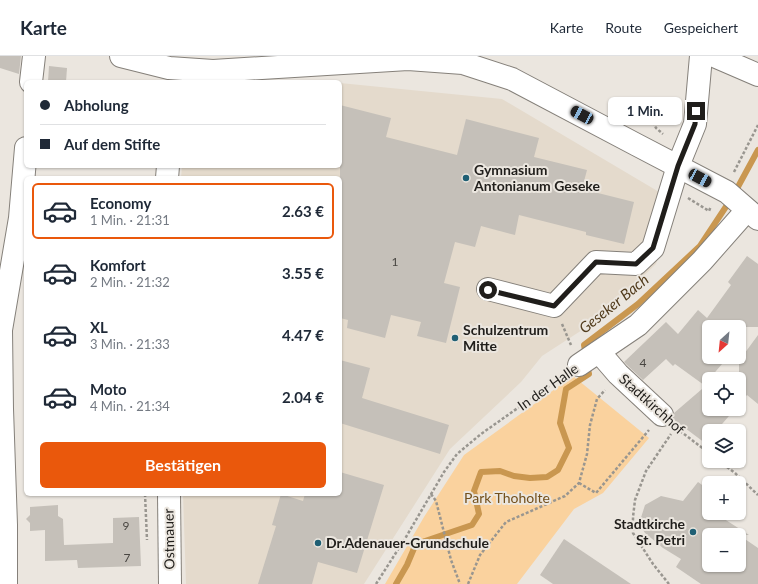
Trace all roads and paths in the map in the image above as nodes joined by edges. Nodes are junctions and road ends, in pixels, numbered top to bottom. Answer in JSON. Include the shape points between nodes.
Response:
{"nodes":[{"id":1,"x":34,"y":56,"type":"edge"},
{"id":2,"x":121,"y":56,"type":"edge"},
{"id":3,"x":701,"y":56,"type":"edge"},
{"id":4,"x":714,"y":56,"type":"edge"},
{"id":5,"x":169,"y":69,"type":"edge"},
{"id":6,"x":758,"y":75,"type":"edge"},
{"id":7,"x":31,"y":80,"type":"edge"},
{"id":8,"x":630,"y":104,"type":"dead end"},
{"id":9,"x":664,"y":134,"type":"dead end"},
{"id":10,"x":678,"y":166,"type":"junction"},
{"id":11,"x":24,"y":168,"type":"edge"},
{"id":12,"x":743,"y":206,"type":"edge"},
{"id":13,"x":709,"y":210,"type":"dead end"},
{"id":14,"x":712,"y":212,"type":"dead end"},
{"id":15,"x":488,"y":290,"type":"dead end"},
{"id":16,"x":554,"y":306,"type":"junction"},
{"id":17,"x":599,"y":352,"type":"junction"},
{"id":18,"x":579,"y":365,"type":"junction"},
{"id":19,"x":618,"y":374,"type":"junction"},
{"id":20,"x":669,"y":421,"type":"junction"},
{"id":21,"x":702,"y":447,"type":"edge"},
{"id":22,"x":728,"y":468,"type":"edge"},
{"id":23,"x":579,"y":483,"type":"junction"},
{"id":24,"x":431,"y":494,"type":"junction"},
{"id":25,"x":758,"y":495,"type":"edge"},
{"id":26,"x":169,"y":496,"type":"edge"},
{"id":27,"x":6,"y":584,"type":"edge"},
{"id":28,"x":170,"y":584,"type":"edge"},
{"id":29,"x":376,"y":584,"type":"edge"},
{"id":30,"x":460,"y":584,"type":"edge"},
{"id":31,"x":468,"y":584,"type":"edge"},
{"id":32,"x":669,"y":584,"type":"edge"}],
"edges":[{"from":1,"to":7,"type":"street"},
{"from":2,"to":5,"type":"street"},
{"from":3,"to":10,"type":"street","via":[[695,124]]},
{"from":4,"to":6,"type":"street"},
{"from":5,"to":10,"type":"street","via":[[213,71],[408,59],[463,63],[512,79]]},
{"from":8,"to":9,"type":"path","via":[[650,116],[656,128]]},
{"from":10,"to":12,"type":"street"},
{"from":10,"to":16,"type":"street","via":[[653,248],[636,264],[596,262]]},
{"from":11,"to":27,"type":"street","via":[[20,218],[1,330]]},
{"from":12,"to":17,"type":"street","name":"In der Halle","via":[[702,261],[638,325]]},
{"from":13,"to":14,"type":"path"},
{"from":15,"to":16,"type":"street"},
{"from":16,"to":18,"type":"path"},
{"from":17,"to":18,"type":"street","name":"In der Halle"},
{"from":17,"to":19,"type":"street","name":"Stadtkirchhof"},
{"from":18,"to":24,"type":"path","name":"In der Halle","via":[[530,398],[457,454]]},
{"from":19,"to":20,"type":"street","name":"Stadtkirchhof"},
{"from":19,"to":23,"type":"path","via":[[597,399],[590,425],[588,454]]},
{"from":20,"to":21,"type":"path","name":"Stadtkirchhof"},
{"from":20,"to":23,"type":"path","via":[[596,493]]},
{"from":20,"to":32,"type":"path","via":[[634,500],[633,534]]},
{"from":22,"to":25,"type":"path"},
{"from":23,"to":31,"type":"path","via":[[565,496],[506,522],[480,555]]},
{"from":24,"to":29,"type":"path","name":"In der Halle"},
{"from":24,"to":30,"type":"path","via":[[436,501]]},
{"from":26,"to":28,"type":"street","name":"Ostmauer"}]}
